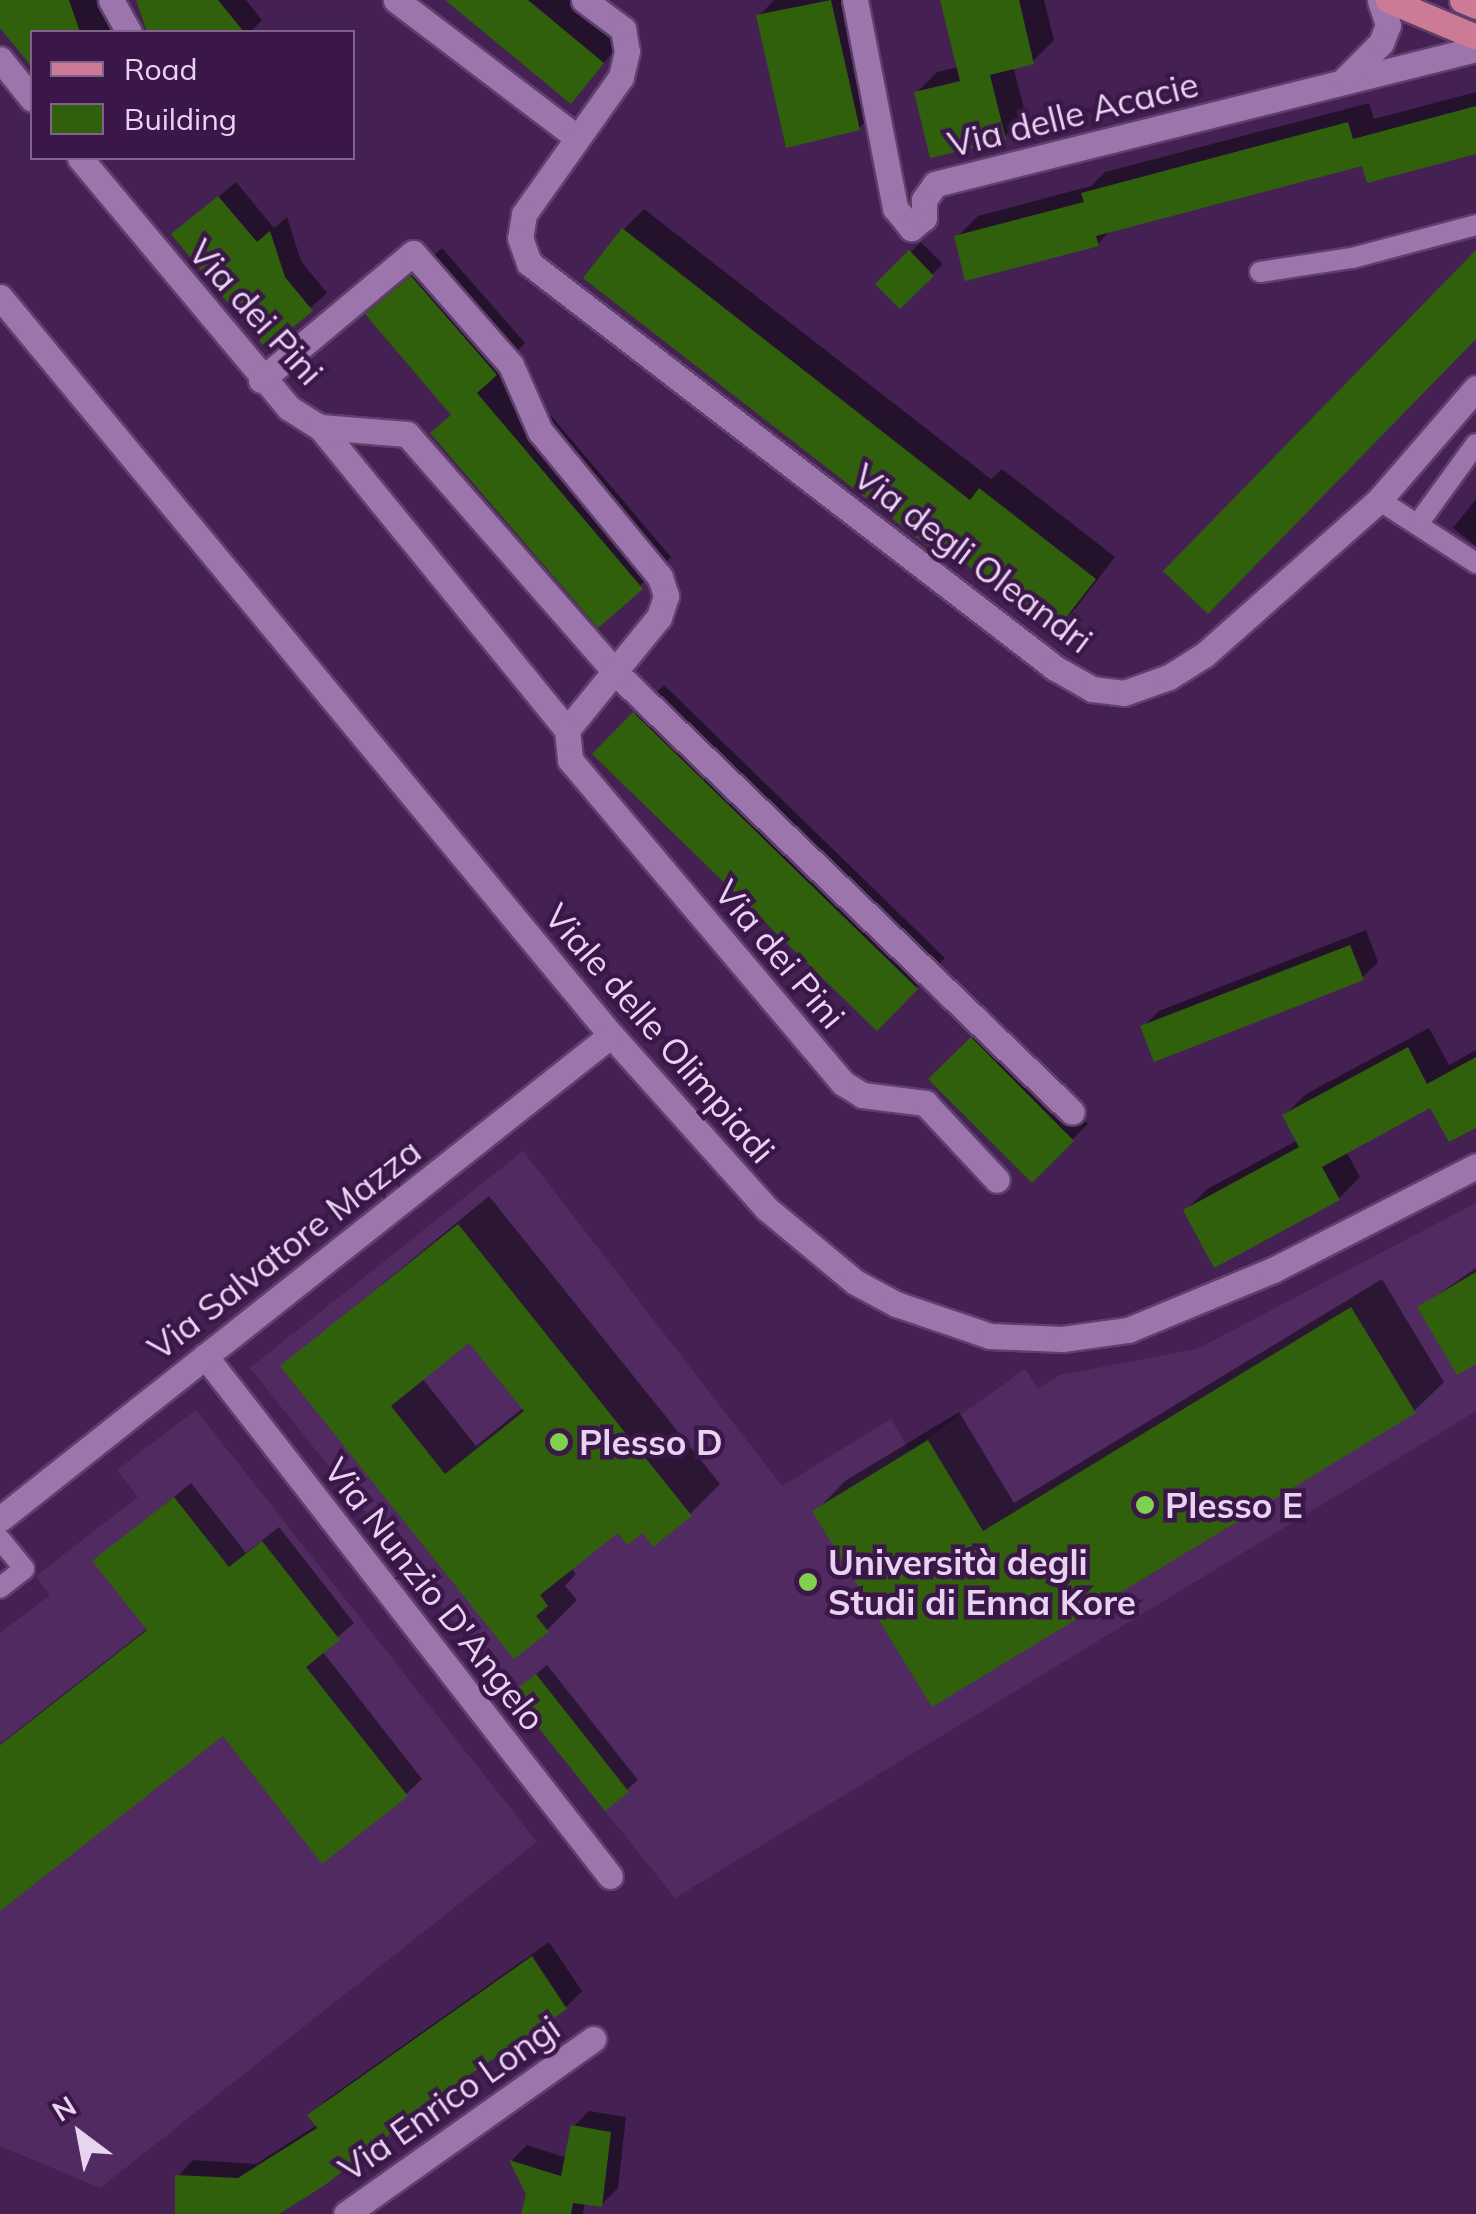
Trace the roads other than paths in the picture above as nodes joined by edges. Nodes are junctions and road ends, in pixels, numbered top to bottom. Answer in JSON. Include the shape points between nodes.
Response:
{"nodes":[{"id":1,"x":111,"y":0,"type":"edge"},
{"id":2,"x":396,"y":0,"type":"edge"},
{"id":3,"x":584,"y":0,"type":"edge"},
{"id":4,"x":855,"y":0,"type":"edge"},
{"id":5,"x":1380,"y":0,"type":"edge"},
{"id":6,"x":1388,"y":0,"type":"edge"},
{"id":7,"x":1462,"y":0,"type":"edge"},
{"id":8,"x":1476,"y":6,"type":"edge"},
{"id":9,"x":127,"y":30,"type":"edge"},
{"id":10,"x":1476,"y":37,"type":"edge"},
{"id":11,"x":1476,"y":49,"type":"edge"},
{"id":12,"x":0,"y":59,"type":"edge"},
{"id":13,"x":1338,"y":84,"type":"junction"},
{"id":14,"x":30,"y":96,"type":"edge"},
{"id":15,"x":578,"y":138,"type":"junction"},
{"id":16,"x":82,"y":160,"type":"edge"},
{"id":17,"x":1476,"y":225,"type":"edge"},
{"id":18,"x":1260,"y":272,"type":"dead end"},
{"id":19,"x":0,"y":297,"type":"edge"},
{"id":20,"x":261,"y":380,"type":"junction"},
{"id":21,"x":1476,"y":388,"type":"edge"},
{"id":22,"x":320,"y":427,"type":"junction"},
{"id":23,"x":1476,"y":444,"type":"edge"},
{"id":24,"x":1379,"y":500,"type":"junction"},
{"id":25,"x":1420,"y":521,"type":"junction"},
{"id":26,"x":1476,"y":563,"type":"edge"},
{"id":27,"x":616,"y":672,"type":"junction"},
{"id":28,"x":567,"y":730,"type":"junction"},
{"id":29,"x":611,"y":1035,"type":"junction"},
{"id":30,"x":1072,"y":1112,"type":"dead end"},
{"id":31,"x":1476,"y":1166,"type":"edge"},
{"id":32,"x":997,"y":1180,"type":"dead end"},
{"id":33,"x":205,"y":1356,"type":"junction"},
{"id":34,"x":0,"y":1519,"type":"edge"},
{"id":35,"x":0,"y":1539,"type":"edge"},
{"id":36,"x":0,"y":1588,"type":"edge"},
{"id":37,"x":610,"y":1876,"type":"dead end"},
{"id":38,"x":593,"y":2038,"type":"dead end"},
{"id":39,"x":346,"y":2214,"type":"edge"}],
"edges":[{"from":1,"to":9,"type":"street"},
{"from":2,"to":15,"type":"street"},
{"from":3,"to":15,"type":"street","name":"Via degli Oleandri","via":[[623,29],[627,51],[621,77]]},
{"from":4,"to":13,"type":"street","name":"Via delle Acacie","via":[[896,208],[911,228],[924,218],[924,200],[935,184]]},
{"from":5,"to":13,"type":"street","via":[[1388,25],[1381,43]]},
{"from":6,"to":10,"type":"main road"},
{"from":7,"to":8,"type":"main road"},
{"from":11,"to":13,"type":"street"},
{"from":12,"to":14,"type":"street"},
{"from":15,"to":24,"type":"street","name":"Via degli Oleandri","via":[[524,214],[520,238],[529,263],[1055,668],[1092,689],[1124,693],[1169,678],[1204,655]]},
{"from":16,"to":20,"type":"street","name":"Via dei Pini"},
{"from":17,"to":18,"type":"lane","via":[[1352,258]]},
{"from":19,"to":29,"type":"street","name":"Viale delle Olimpiadi"},
{"from":20,"to":22,"type":"street","name":"Via dei Pini"},
{"from":20,"to":27,"type":"street","via":[[414,253],[511,365],[540,431],[660,577],[666,596],[659,617]]},
{"from":21,"to":24,"type":"street","name":"Via degli Oleandri"},
{"from":22,"to":27,"type":"street","name":"Via dei Pini","via":[[407,434]]},
{"from":22,"to":28,"type":"street","name":"Via dei Pini"},
{"from":23,"to":25,"type":"lane"},
{"from":24,"to":25,"type":"lane"},
{"from":25,"to":26,"type":"lane"},
{"from":27,"to":28,"type":"street"},
{"from":27,"to":30,"type":"street","name":"Via dei Pini"},
{"from":28,"to":32,"type":"street","name":"Via dei Pini","via":[[570,760],[844,1084],[862,1095],[924,1104]]},
{"from":29,"to":31,"type":"street","name":"Viale delle Olimpiadi","via":[[766,1208],[855,1282],[896,1304],[990,1336],[1062,1339],[1163,1320]]},
{"from":29,"to":33,"type":"street","name":"Via Salvatore Mazza"},
{"from":33,"to":34,"type":"street","name":"Via Salvatore Mazza"},
{"from":33,"to":37,"type":"street","name":"Via Nunzio D'Angelo"},
{"from":35,"to":36,"type":"lane","via":[[24,1570]]},
{"from":38,"to":39,"type":"street","name":"Via Enrico Longi"}]}
